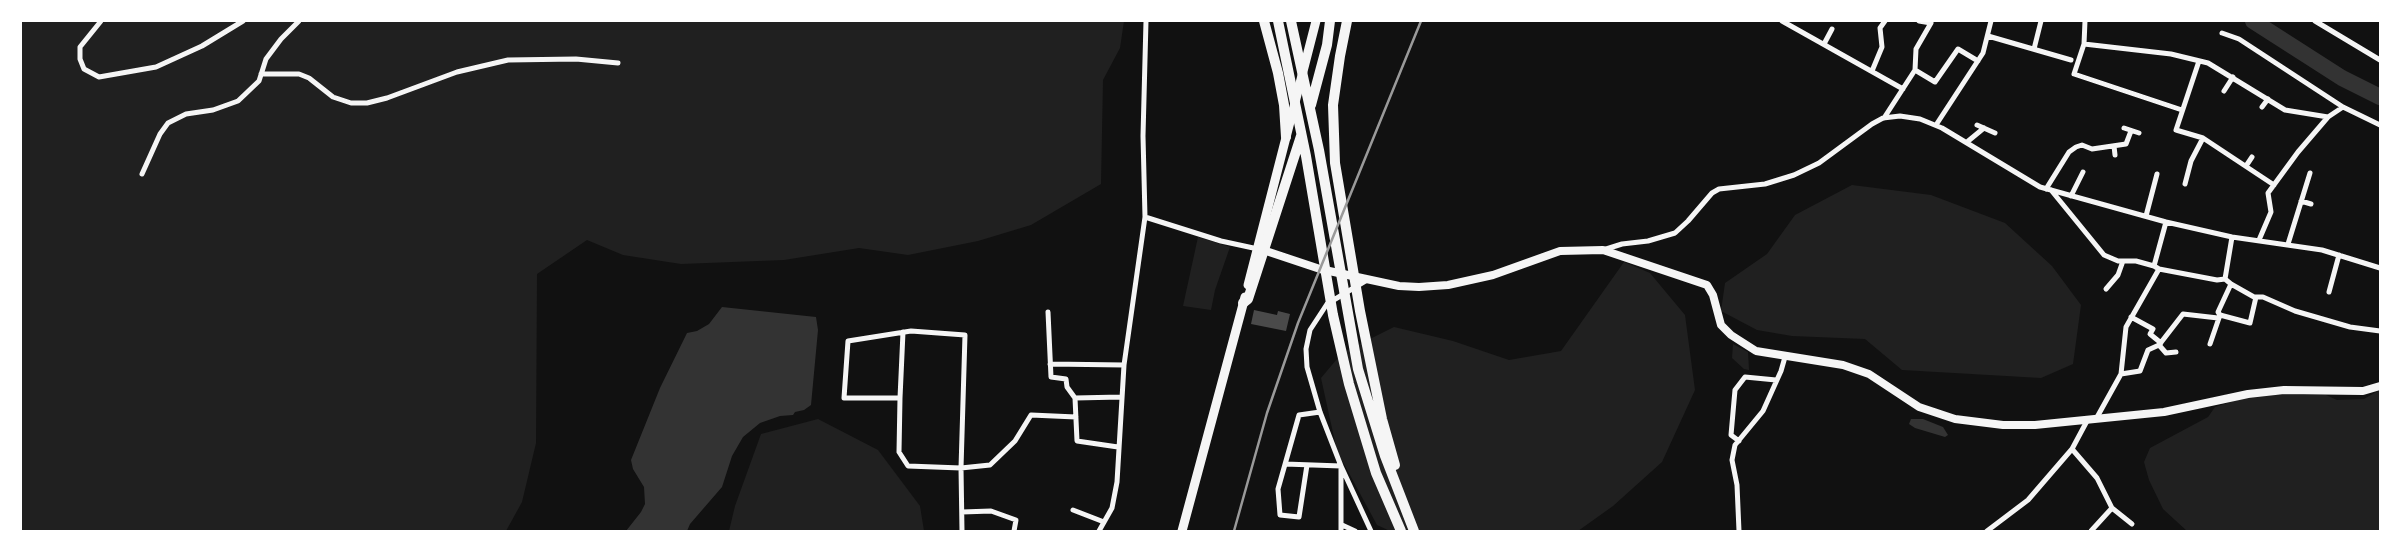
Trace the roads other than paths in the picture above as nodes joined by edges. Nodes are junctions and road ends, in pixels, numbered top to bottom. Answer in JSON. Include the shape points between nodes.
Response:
{"nodes":[{"id":1,"x":101,"y":21,"type":"edge"},
{"id":2,"x":243,"y":21,"type":"edge"},
{"id":3,"x":300,"y":21,"type":"edge"},
{"id":4,"x":1146,"y":21,"type":"edge"},
{"id":5,"x":1264,"y":21,"type":"edge"},
{"id":6,"x":1278,"y":21,"type":"edge"},
{"id":7,"x":1291,"y":21,"type":"edge"},
{"id":8,"x":1316,"y":21,"type":"edge"},
{"id":9,"x":1330,"y":21,"type":"edge"},
{"id":10,"x":1347,"y":21,"type":"edge"},
{"id":11,"x":1782,"y":21,"type":"edge"},
{"id":12,"x":1885,"y":21,"type":"edge"},
{"id":13,"x":1919,"y":21,"type":"edge"},
{"id":14,"x":1991,"y":21,"type":"edge"},
{"id":15,"x":2041,"y":21,"type":"edge"},
{"id":16,"x":2085,"y":21,"type":"edge"},
{"id":17,"x":2315,"y":21,"type":"edge"},
{"id":18,"x":1832,"y":29,"type":"dead end"},
{"id":19,"x":2222,"y":33,"type":"dead end"},
{"id":20,"x":1988,"y":36,"type":"junction"},
{"id":21,"x":1824,"y":44,"type":"junction"},
{"id":22,"x":2084,"y":44,"type":"junction"},
{"id":23,"x":2034,"y":49,"type":"junction"},
{"id":24,"x":2071,"y":60,"type":"dead end"},
{"id":25,"x":2380,"y":60,"type":"edge"},
{"id":26,"x":1978,"y":61,"type":"junction"},
{"id":27,"x":2199,"y":61,"type":"junction"},
{"id":28,"x":618,"y":63,"type":"dead end"},
{"id":29,"x":1916,"y":70,"type":"junction"},
{"id":30,"x":1872,"y":71,"type":"junction"},
{"id":31,"x":261,"y":74,"type":"junction"},
{"id":32,"x":2233,"y":77,"type":"junction"},
{"id":33,"x":1903,"y":89,"type":"junction"},
{"id":34,"x":2224,"y":91,"type":"dead end"},
{"id":35,"x":2268,"y":99,"type":"junction"},
{"id":36,"x":2262,"y":107,"type":"dead end"},
{"id":37,"x":2343,"y":107,"type":"junction"},
{"id":38,"x":2182,"y":110,"type":"junction"},
{"id":39,"x":2328,"y":116,"type":"junction"},
{"id":40,"x":1884,"y":118,"type":"junction"},
{"id":41,"x":1936,"y":125,"type":"junction"},
{"id":42,"x":1977,"y":125,"type":"dead end"},
{"id":43,"x":2380,"y":126,"type":"edge"},
{"id":44,"x":1984,"y":128,"type":"junction"},
{"id":45,"x":2124,"y":128,"type":"dead end"},
{"id":46,"x":2131,"y":131,"type":"junction"},
{"id":47,"x":1994,"y":133,"type":"dead end"},
{"id":48,"x":2138,"y":133,"type":"dead end"},
{"id":49,"x":1286,"y":137,"type":"junction"},
{"id":50,"x":2203,"y":138,"type":"junction"},
{"id":51,"x":1967,"y":142,"type":"junction"},
{"id":52,"x":2114,"y":146,"type":"junction"},
{"id":53,"x":2115,"y":155,"type":"dead end"},
{"id":54,"x":2252,"y":157,"type":"dead end"},
{"id":55,"x":2246,"y":166,"type":"junction"},
{"id":56,"x":2084,"y":172,"type":"dead end"},
{"id":57,"x":2310,"y":173,"type":"dead end"},
{"id":58,"x":142,"y":174,"type":"dead end"},
{"id":59,"x":2157,"y":174,"type":"dead end"},
{"id":60,"x":2185,"y":184,"type":"dead end"},
{"id":61,"x":2274,"y":185,"type":"junction"},
{"id":62,"x":2049,"y":190,"type":"junction"},
{"id":63,"x":2071,"y":196,"type":"junction"},
{"id":64,"x":2301,"y":201,"type":"junction"},
{"id":65,"x":2311,"y":204,"type":"dead end"},
{"id":66,"x":2146,"y":216,"type":"junction"},
{"id":67,"x":1145,"y":217,"type":"junction"},
{"id":68,"x":2166,"y":222,"type":"junction"},
{"id":69,"x":2232,"y":237,"type":"junction"},
{"id":70,"x":2259,"y":240,"type":"junction"},
{"id":71,"x":2288,"y":244,"type":"junction"},
{"id":72,"x":1261,"y":250,"type":"junction"},
{"id":73,"x":1603,"y":250,"type":"junction"},
{"id":74,"x":2339,"y":255,"type":"junction"},
{"id":75,"x":2123,"y":261,"type":"junction"},
{"id":76,"x":2157,"y":267,"type":"junction"},
{"id":77,"x":2380,"y":268,"type":"edge"},
{"id":78,"x":2225,"y":279,"type":"junction"},
{"id":79,"x":1367,"y":280,"type":"junction"},
{"id":80,"x":2231,"y":284,"type":"junction"},
{"id":81,"x":2106,"y":289,"type":"dead end"},
{"id":82,"x":2330,"y":292,"type":"dead end"},
{"id":83,"x":2256,"y":297,"type":"junction"},
{"id":84,"x":1243,"y":303,"type":"joint"},
{"id":85,"x":1048,"y":312,"type":"dead end"},
{"id":86,"x":2131,"y":317,"type":"junction"},
{"id":87,"x":2219,"y":317,"type":"junction"},
{"id":88,"x":2380,"y":331,"type":"edge"},
{"id":89,"x":903,"y":332,"type":"junction"},
{"id":90,"x":2160,"y":344,"type":"junction"},
{"id":91,"x":2210,"y":344,"type":"dead end"},
{"id":92,"x":2176,"y":352,"type":"dead end"},
{"id":93,"x":1785,"y":357,"type":"junction"},
{"id":94,"x":1050,"y":364,"type":"junction"},
{"id":95,"x":1124,"y":365,"type":"junction"},
{"id":96,"x":2121,"y":374,"type":"junction"},
{"id":97,"x":1776,"y":380,"type":"junction"},
{"id":98,"x":2380,"y":386,"type":"edge"},
{"id":99,"x":1121,"y":397,"type":"junction"},
{"id":100,"x":900,"y":398,"type":"junction"},
{"id":101,"x":1075,"y":398,"type":"junction"},
{"id":102,"x":1320,"y":412,"type":"junction"},
{"id":103,"x":1076,"y":417,"type":"junction"},
{"id":104,"x":2096,"y":420,"type":"junction"},
{"id":105,"x":2087,"y":421,"type":"junction"},
{"id":106,"x":1739,"y":441,"type":"junction"},
{"id":107,"x":1118,"y":447,"type":"junction"},
{"id":108,"x":2072,"y":449,"type":"junction"},
{"id":109,"x":1285,"y":464,"type":"junction"},
{"id":110,"x":1307,"y":465,"type":"junction"},
{"id":111,"x":1342,"y":466,"type":"junction"},
{"id":112,"x":961,"y":468,"type":"junction"},
{"id":113,"x":2112,"y":508,"type":"junction"},
{"id":114,"x":1073,"y":510,"type":"dead end"},
{"id":115,"x":962,"y":512,"type":"junction"},
{"id":116,"x":1104,"y":522,"type":"junction"},
{"id":117,"x":2132,"y":524,"type":"dead end"},
{"id":118,"x":1341,"y":528,"type":"edge"},
{"id":119,"x":962,"y":531,"type":"edge"},
{"id":120,"x":1014,"y":531,"type":"edge"},
{"id":121,"x":1099,"y":531,"type":"edge"},
{"id":122,"x":1182,"y":531,"type":"edge"},
{"id":123,"x":1355,"y":531,"type":"edge"},
{"id":124,"x":1370,"y":531,"type":"edge"},
{"id":125,"x":1401,"y":531,"type":"edge"},
{"id":126,"x":1414,"y":531,"type":"edge"},
{"id":127,"x":1739,"y":531,"type":"edge"},
{"id":128,"x":1987,"y":531,"type":"edge"},
{"id":129,"x":2090,"y":531,"type":"edge"}],
"edges":[{"from":1,"to":2,"type":"street","via":[[80,47],[84,69],[99,77],[156,67],[202,46]]},
{"from":3,"to":31,"type":"street","via":[[266,59]]},
{"from":4,"to":67,"type":"street"},
{"from":5,"to":49,"type":"highway","via":[[1283,97]]},
{"from":6,"to":125,"type":"highway","via":[[1349,384],[1376,474]]},
{"from":7,"to":126,"type":"highway","via":[[1319,150],[1358,369]]},
{"from":8,"to":49,"type":"highway"},
{"from":9,"to":72,"type":"highway","via":[[1314,94]]},
{"from":10,"to":126,"type":"highway","via":[[1333,105],[1335,163],[1382,419]]},
{"from":11,"to":21,"type":"street"},
{"from":12,"to":30,"type":"street","via":[[1880,28],[1882,47]]},
{"from":13,"to":29,"type":"street","via":[[1930,23],[1916,49]]},
{"from":14,"to":20,"type":"street"},
{"from":15,"to":23,"type":"street"},
{"from":16,"to":22,"type":"street"},
{"from":17,"to":25,"type":"street"},
{"from":18,"to":21,"type":"street"},
{"from":19,"to":37,"type":"street","via":[[2239,39]]},
{"from":20,"to":23,"type":"street"},
{"from":20,"to":26,"type":"street"},
{"from":21,"to":30,"type":"street"},
{"from":22,"to":27,"type":"street","via":[[2171,54]]},
{"from":22,"to":38,"type":"street","via":[[2074,74]]},
{"from":23,"to":24,"type":"street"},
{"from":26,"to":29,"type":"street","via":[[1958,49],[1935,82]]},
{"from":26,"to":41,"type":"street"},
{"from":27,"to":32,"type":"street"},
{"from":27,"to":38,"type":"street"},
{"from":28,"to":31,"type":"street","via":[[576,59],[508,60],[457,72],[367,103],[351,103],[333,97],[299,74]]},
{"from":29,"to":33,"type":"street"},
{"from":30,"to":33,"type":"street"},
{"from":31,"to":58,"type":"street","via":[[259,81],[238,101],[213,110],[186,114],[168,123]]},
{"from":32,"to":34,"type":"street"},
{"from":32,"to":35,"type":"street"},
{"from":33,"to":40,"type":"street"},
{"from":35,"to":36,"type":"street"},
{"from":35,"to":39,"type":"street","via":[[2285,110]]},
{"from":37,"to":39,"type":"street"},
{"from":37,"to":43,"type":"street"},
{"from":38,"to":50,"type":"street","via":[[2176,130]]},
{"from":39,"to":61,"type":"street"},
{"from":40,"to":41,"type":"street","via":[[1900,116]]},
{"from":40,"to":73,"type":"street","via":[[1819,163],[1794,175],[1764,184],[1719,189],[1675,232]]},
{"from":41,"to":51,"type":"street"},
{"from":42,"to":44,"type":"street"},
{"from":44,"to":47,"type":"street"},
{"from":44,"to":51,"type":"street"},
{"from":45,"to":46,"type":"street"},
{"from":46,"to":48,"type":"street"},
{"from":46,"to":52,"type":"street","via":[[2126,144]]},
{"from":49,"to":72,"type":"highway"},
{"from":50,"to":55,"type":"street"},
{"from":50,"to":60,"type":"street","via":[[2191,161]]},
{"from":51,"to":62,"type":"street"},
{"from":52,"to":53,"type":"street"},
{"from":52,"to":62,"type":"street","via":[[2076,147],[2069,152]]},
{"from":54,"to":55,"type":"street"},
{"from":55,"to":61,"type":"street"},
{"from":56,"to":63,"type":"street"},
{"from":57,"to":64,"type":"street"},
{"from":59,"to":66,"type":"street"},
{"from":61,"to":70,"type":"street","via":[[2268,193],[2272,212]]},
{"from":62,"to":63,"type":"street"},
{"from":62,"to":75,"type":"street","via":[[2104,255]]},
{"from":63,"to":66,"type":"street"},
{"from":64,"to":65,"type":"street"},
{"from":64,"to":71,"type":"street"},
{"from":66,"to":68,"type":"street"},
{"from":67,"to":72,"type":"street"},
{"from":67,"to":95,"type":"street"},
{"from":68,"to":69,"type":"street"},
{"from":68,"to":76,"type":"street"},
{"from":69,"to":70,"type":"street"},
{"from":69,"to":78,"type":"street"},
{"from":70,"to":71,"type":"street"},
{"from":71,"to":74,"type":"street"},
{"from":72,"to":79,"type":"main road"},
{"from":72,"to":84,"type":"highway","via":[[1248,299]]},
{"from":73,"to":79,"type":"main road","via":[[1560,251],[1493,275],[1448,285],[1406,286]]},
{"from":73,"to":93,"type":"main road","via":[[1707,285],[1714,295],[1721,325],[1731,335],[1756,351]]},
{"from":74,"to":77,"type":"street"},
{"from":74,"to":82,"type":"street"},
{"from":75,"to":76,"type":"street"},
{"from":75,"to":81,"type":"street","via":[[2118,275]]},
{"from":76,"to":78,"type":"street"},
{"from":76,"to":86,"type":"street"},
{"from":78,"to":80,"type":"street"},
{"from":79,"to":102,"type":"street","via":[[1327,304],[1310,330],[1307,367]]},
{"from":80,"to":83,"type":"street"},
{"from":80,"to":87,"type":"street","via":[[2218,312]]},
{"from":83,"to":87,"type":"street","via":[[2250,323]]},
{"from":83,"to":88,"type":"street","via":[[2331,322]]},
{"from":84,"to":122,"type":"highway"},
{"from":85,"to":94,"type":"street"},
{"from":86,"to":90,"type":"street","via":[[2153,329],[2150,334]]},
{"from":86,"to":96,"type":"street","via":[[2123,343]]},
{"from":87,"to":90,"type":"street","via":[[2182,314]]},
{"from":87,"to":91,"type":"street"},
{"from":89,"to":100,"type":"street"},
{"from":89,"to":100,"type":"street","via":[[848,341],[844,398]]},
{"from":89,"to":112,"type":"street","via":[[965,335]]},
{"from":90,"to":92,"type":"street","via":[[2166,353]]},
{"from":90,"to":96,"type":"street","via":[[2148,350],[2140,371]]},
{"from":93,"to":97,"type":"street"},
{"from":93,"to":105,"type":"main road","via":[[1836,363],[1869,374],[1919,407],[1955,419],[2003,425]]},
{"from":94,"to":95,"type":"street"},
{"from":94,"to":101,"type":"street","via":[[1051,377],[1066,379]]},
{"from":95,"to":99,"type":"street"},
{"from":96,"to":104,"type":"street"},
{"from":97,"to":106,"type":"street","via":[[1763,411]]},
{"from":97,"to":106,"type":"street","via":[[1745,377],[1735,390],[1731,435]]},
{"from":98,"to":104,"type":"main road","via":[[2363,391],[2284,390],[2248,394],[2164,412]]},
{"from":99,"to":101,"type":"street"},
{"from":99,"to":107,"type":"street"},
{"from":100,"to":112,"type":"street","via":[[899,452],[908,466]]},
{"from":101,"to":103,"type":"street"},
{"from":102,"to":109,"type":"street","via":[[1298,415]]},
{"from":102,"to":111,"type":"street"},
{"from":103,"to":107,"type":"street","via":[[1077,441]]},
{"from":103,"to":112,"type":"street","via":[[1031,415],[999,459],[990,465]]},
{"from":104,"to":105,"type":"main road"},
{"from":105,"to":108,"type":"street"},
{"from":106,"to":127,"type":"street","via":[[1732,460],[1737,485]]},
{"from":107,"to":116,"type":"street","via":[[1117,482],[1112,508]]},
{"from":108,"to":113,"type":"street","via":[[2097,478]]},
{"from":108,"to":128,"type":"street","via":[[2028,500]]},
{"from":109,"to":110,"type":"street"},
{"from":109,"to":110,"type":"street","via":[[1278,489],[1280,516],[1299,517]]},
{"from":110,"to":111,"type":"street"},
{"from":111,"to":118,"type":"street"},
{"from":111,"to":124,"type":"street"},
{"from":112,"to":115,"type":"street"},
{"from":113,"to":117,"type":"street"},
{"from":113,"to":129,"type":"street"},
{"from":114,"to":116,"type":"street"},
{"from":115,"to":119,"type":"street"},
{"from":115,"to":120,"type":"street","via":[[991,510],[1016,520]]},
{"from":116,"to":121,"type":"street"},
{"from":118,"to":123,"type":"street"}]}
